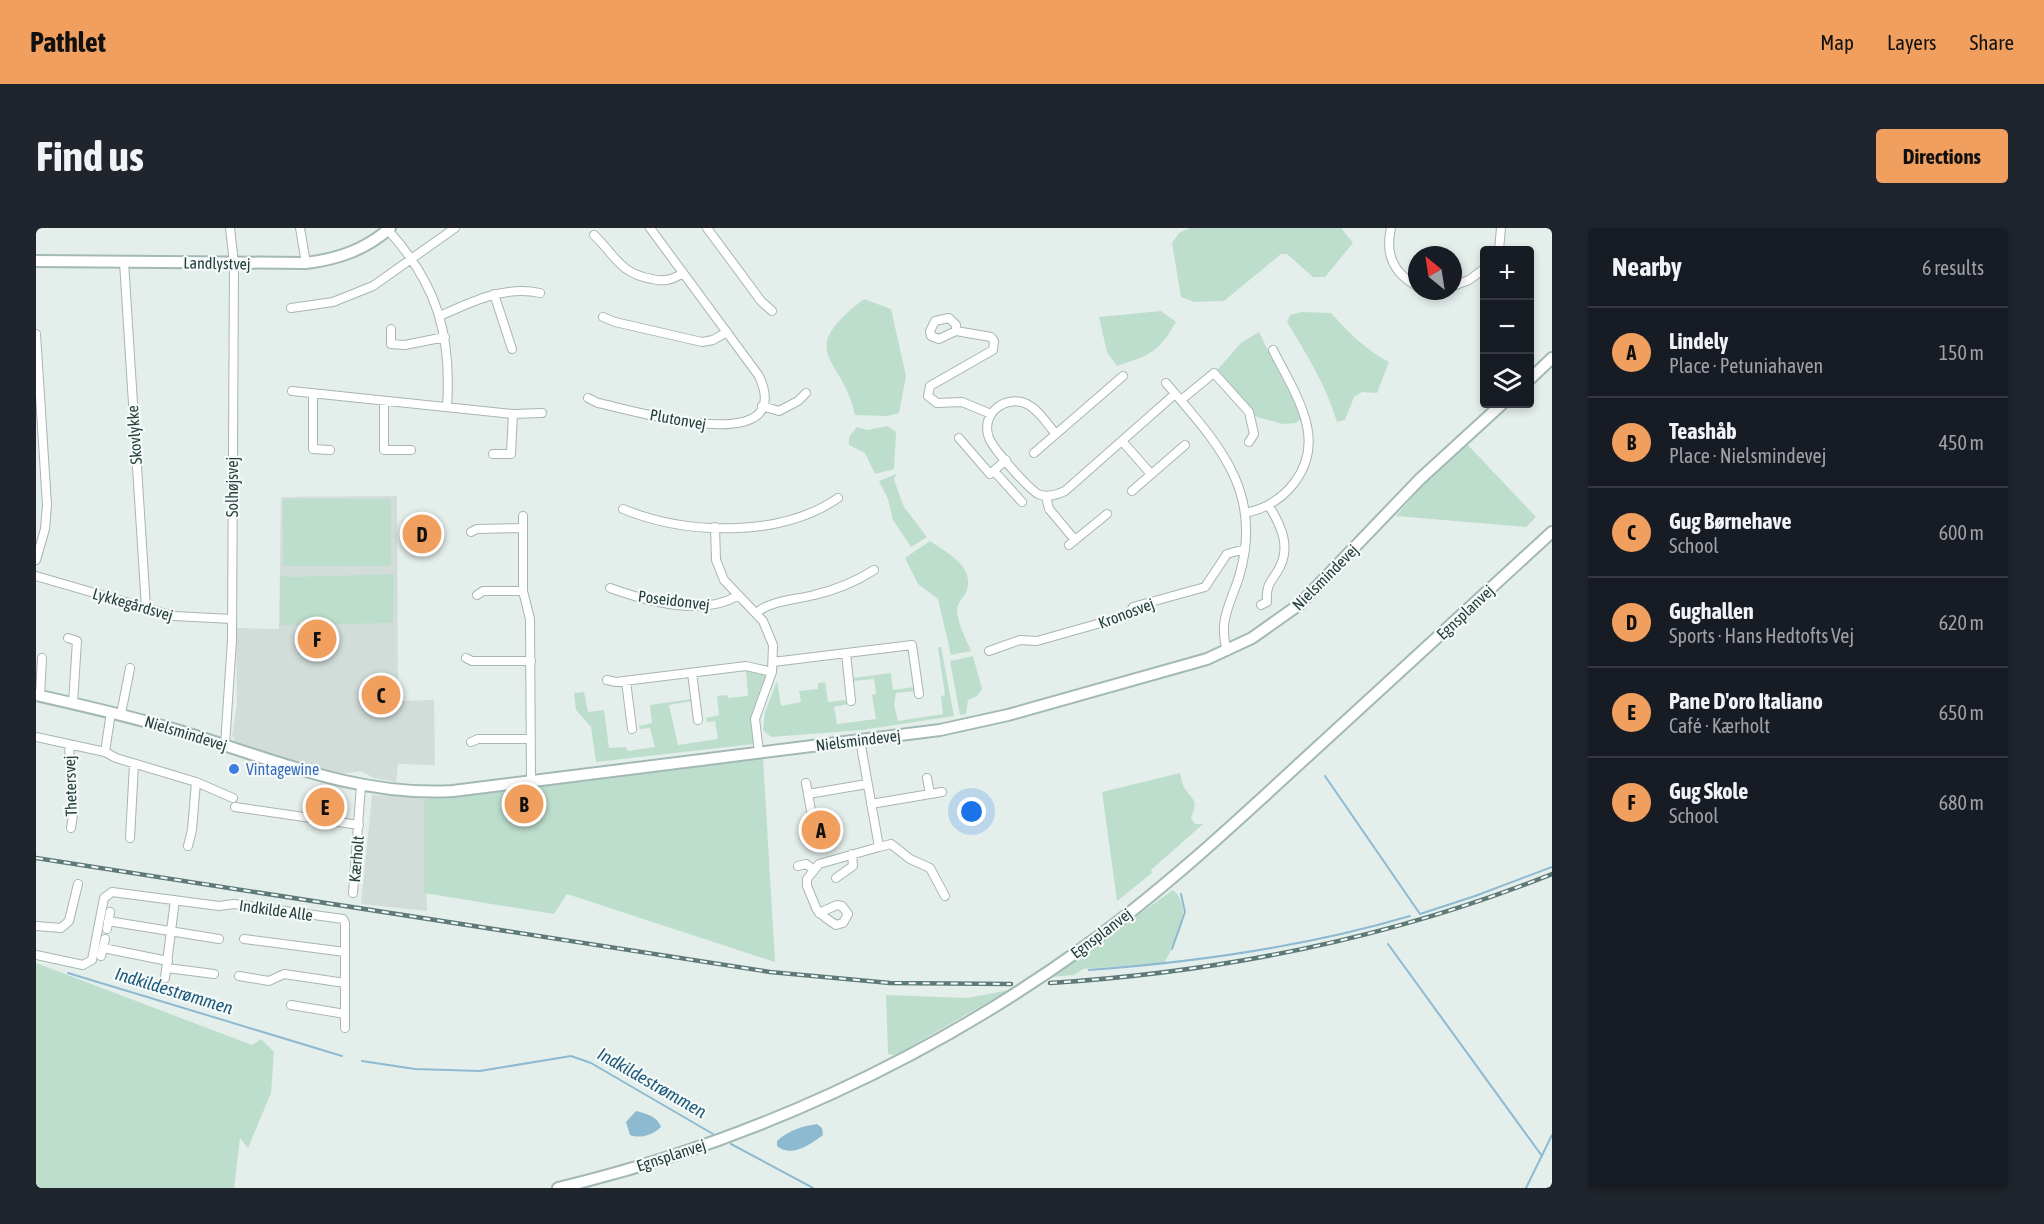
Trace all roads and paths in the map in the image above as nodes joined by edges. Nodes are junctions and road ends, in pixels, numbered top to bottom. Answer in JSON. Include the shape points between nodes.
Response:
{"nodes":[{"id":1,"x":231,"y":228,"type":"edge"},
{"id":2,"x":300,"y":228,"type":"edge"},
{"id":3,"x":455,"y":228,"type":"edge"},
{"id":4,"x":650,"y":228,"type":"edge"},
{"id":5,"x":707,"y":228,"type":"edge"},
{"id":6,"x":1391,"y":228,"type":"edge"},
{"id":7,"x":1501,"y":228,"type":"edge"},
{"id":8,"x":389,"y":229,"type":"edge"},
{"id":9,"x":594,"y":235,"type":"dead end"},
{"id":10,"x":1499,"y":246,"type":"edge"},
{"id":11,"x":412,"y":258,"type":"junction"},
{"id":12,"x":36,"y":261,"type":"edge"},
{"id":13,"x":124,"y":262,"type":"junction"},
{"id":14,"x":234,"y":263,"type":"junction"},
{"id":15,"x":306,"y":263,"type":"junction"},
{"id":16,"x":1480,"y":272,"type":"edge"},
{"id":17,"x":683,"y":273,"type":"junction"},
{"id":18,"x":1408,"y":279,"type":"edge"},
{"id":19,"x":1462,"y":283,"type":"edge"},
{"id":20,"x":540,"y":293,"type":"dead end"},
{"id":21,"x":494,"y":294,"type":"junction"},
{"id":22,"x":291,"y":308,"type":"dead end"},
{"id":23,"x":772,"y":311,"type":"dead end"},
{"id":24,"x":440,"y":316,"type":"junction"},
{"id":25,"x":603,"y":316,"type":"dead end"},
{"id":26,"x":391,"y":329,"type":"dead end"},
{"id":27,"x":956,"y":330,"type":"dead end"},
{"id":28,"x":727,"y":332,"type":"junction"},
{"id":29,"x":36,"y":334,"type":"edge"},
{"id":30,"x":445,"y":337,"type":"junction"},
{"id":31,"x":512,"y":349,"type":"dead end"},
{"id":32,"x":1273,"y":350,"type":"dead end"},
{"id":33,"x":1552,"y":358,"type":"edge"},
{"id":34,"x":1534,"y":375,"type":"edge"},
{"id":35,"x":1123,"y":376,"type":"dead end"},
{"id":36,"x":1166,"y":383,"type":"dead end"},
{"id":37,"x":292,"y":391,"type":"dead end"},
{"id":38,"x":806,"y":393,"type":"dead end"},
{"id":39,"x":313,"y":395,"type":"junction"},
{"id":40,"x":1178,"y":397,"type":"junction"},
{"id":41,"x":588,"y":398,"type":"dead end"},
{"id":42,"x":384,"y":401,"type":"junction"},
{"id":43,"x":762,"y":406,"type":"junction"},
{"id":44,"x":447,"y":407,"type":"junction"},
{"id":45,"x":1498,"y":408,"type":"edge"},
{"id":46,"x":542,"y":413,"type":"dead end"},
{"id":47,"x":513,"y":414,"type":"junction"},
{"id":48,"x":991,"y":414,"type":"junction"},
{"id":49,"x":1056,"y":434,"type":"junction"},
{"id":50,"x":959,"y":438,"type":"dead end"},
{"id":51,"x":1122,"y":441,"type":"junction"},
{"id":52,"x":1250,"y":442,"type":"dead end"},
{"id":53,"x":1185,"y":445,"type":"dead end"},
{"id":54,"x":330,"y":450,"type":"dead end"},
{"id":55,"x":411,"y":450,"type":"dead end"},
{"id":56,"x":1034,"y":453,"type":"dead end"},
{"id":57,"x":493,"y":454,"type":"dead end"},
{"id":58,"x":1006,"y":460,"type":"junction"},
{"id":59,"x":994,"y":471,"type":"junction"},
{"id":60,"x":1151,"y":474,"type":"junction"},
{"id":61,"x":1132,"y":491,"type":"dead end"},
{"id":62,"x":1046,"y":496,"type":"junction"},
{"id":63,"x":838,"y":498,"type":"dead end"},
{"id":64,"x":1022,"y":502,"type":"dead end"},
{"id":65,"x":1269,"y":506,"type":"junction"},
{"id":66,"x":623,"y":508,"type":"dead end"},
{"id":67,"x":1245,"y":513,"type":"junction"},
{"id":68,"x":1107,"y":514,"type":"dead end"},
{"id":69,"x":523,"y":516,"type":"dead end"},
{"id":70,"x":715,"y":527,"type":"junction"},
{"id":71,"x":523,"y":528,"type":"junction"},
{"id":72,"x":471,"y":532,"type":"dead end"},
{"id":73,"x":1552,"y":532,"type":"edge"},
{"id":74,"x":1245,"y":549,"type":"junction"},
{"id":75,"x":36,"y":560,"type":"edge"},
{"id":76,"x":874,"y":570,"type":"dead end"},
{"id":77,"x":36,"y":576,"type":"edge"},
{"id":78,"x":610,"y":588,"type":"dead end"},
{"id":79,"x":523,"y":591,"type":"junction"},
{"id":80,"x":477,"y":595,"type":"dead end"},
{"id":81,"x":737,"y":596,"type":"junction"},
{"id":82,"x":1261,"y":605,"type":"dead end"},
{"id":83,"x":146,"y":608,"type":"junction"},
{"id":84,"x":756,"y":613,"type":"junction"},
{"id":85,"x":232,"y":619,"type":"junction"},
{"id":86,"x":68,"y":638,"type":"dead end"},
{"id":87,"x":989,"y":651,"type":"dead end"},
{"id":88,"x":1227,"y":651,"type":"junction"},
{"id":89,"x":846,"y":653,"type":"junction"},
{"id":90,"x":42,"y":658,"type":"dead end"},
{"id":91,"x":466,"y":658,"type":"dead end"},
{"id":92,"x":531,"y":661,"type":"junction"},
{"id":93,"x":773,"y":662,"type":"junction"},
{"id":94,"x":130,"y":668,"type":"dead end"},
{"id":95,"x":772,"y":672,"type":"junction"},
{"id":96,"x":692,"y":673,"type":"junction"},
{"id":97,"x":607,"y":680,"type":"dead end"},
{"id":98,"x":626,"y":681,"type":"junction"},
{"id":99,"x":919,"y":694,"type":"dead end"},
{"id":100,"x":38,"y":696,"type":"edge"},
{"id":101,"x":851,"y":701,"type":"dead end"},
{"id":102,"x":73,"y":703,"type":"junction"},
{"id":103,"x":116,"y":713,"type":"junction"},
{"id":104,"x":698,"y":720,"type":"dead end"},
{"id":105,"x":632,"y":729,"type":"dead end"},
{"id":106,"x":36,"y":737,"type":"edge"},
{"id":107,"x":531,"y":739,"type":"junction"},
{"id":108,"x":860,"y":740,"type":"junction"},
{"id":109,"x":471,"y":742,"type":"dead end"},
{"id":110,"x":69,"y":744,"type":"junction"},
{"id":111,"x":225,"y":745,"type":"junction"},
{"id":112,"x":105,"y":752,"type":"junction"},
{"id":113,"x":759,"y":752,"type":"junction"},
{"id":114,"x":134,"y":764,"type":"junction"},
{"id":115,"x":927,"y":778,"type":"dead end"},
{"id":116,"x":531,"y":781,"type":"junction"},
{"id":117,"x":196,"y":782,"type":"junction"},
{"id":118,"x":806,"y":783,"type":"dead end"},
{"id":119,"x":867,"y":784,"type":"junction"},
{"id":120,"x":362,"y":785,"type":"junction"},
{"id":121,"x":942,"y":792,"type":"dead end"},
{"id":122,"x":808,"y":794,"type":"junction"},
{"id":123,"x":930,"y":794,"type":"junction"},
{"id":124,"x":233,"y":798,"type":"dead end"},
{"id":125,"x":871,"y":804,"type":"junction"},
{"id":126,"x":235,"y":807,"type":"dead end"},
{"id":127,"x":812,"y":816,"type":"dead end"},
{"id":128,"x":359,"y":825,"type":"junction"},
{"id":129,"x":71,"y":828,"type":"dead end"},
{"id":130,"x":130,"y":838,"type":"dead end"},
{"id":131,"x":188,"y":846,"type":"dead end"},
{"id":132,"x":879,"y":847,"type":"junction"},
{"id":133,"x":852,"y":854,"type":"junction"},
{"id":134,"x":798,"y":866,"type":"dead end"},
{"id":135,"x":813,"y":869,"type":"junction"},
{"id":136,"x":836,"y":878,"type":"dead end"},
{"id":137,"x":78,"y":884,"type":"dead end"},
{"id":138,"x":353,"y":893,"type":"dead end"},
{"id":139,"x":945,"y":896,"type":"dead end"},
{"id":140,"x":175,"y":900,"type":"junction"},
{"id":141,"x":819,"y":913,"type":"dead end"},
{"id":142,"x":108,"y":921,"type":"dead end"},
{"id":143,"x":36,"y":926,"type":"edge"},
{"id":144,"x":171,"y":932,"type":"junction"},
{"id":145,"x":219,"y":939,"type":"dead end"},
{"id":146,"x":244,"y":939,"type":"dead end"},
{"id":147,"x":103,"y":948,"type":"dead end"},
{"id":148,"x":345,"y":952,"type":"junction"},
{"id":149,"x":36,"y":955,"type":"edge"},
{"id":150,"x":167,"y":964,"type":"junction"},
{"id":151,"x":213,"y":974,"type":"dead end"},
{"id":152,"x":238,"y":976,"type":"dead end"},
{"id":153,"x":165,"y":978,"type":"dead end"},
{"id":154,"x":345,"y":983,"type":"junction"},
{"id":155,"x":291,"y":1005,"type":"dead end"},
{"id":156,"x":345,"y":1014,"type":"junction"},
{"id":157,"x":345,"y":1029,"type":"dead end"},
{"id":158,"x":558,"y":1188,"type":"edge"}],
"edges":[{"from":1,"to":14,"type":"street","name":"Solhøjsvej"},
{"from":2,"to":15,"type":"street"},
{"from":3,"to":11,"type":"street"},
{"from":4,"to":17,"type":"street"},
{"from":5,"to":23,"type":"street"},
{"from":6,"to":18,"type":"street","via":[[1390,260]]},
{"from":7,"to":10,"type":"street"},
{"from":8,"to":11,"type":"street"},
{"from":8,"to":15,"type":"street","name":"Landlystvej","via":[[354,252]]},
{"from":9,"to":17,"type":"street","via":[[635,276],[662,281]]},
{"from":11,"to":22,"type":"street","via":[[352,296]]},
{"from":11,"to":24,"type":"street"},
{"from":12,"to":13,"type":"street","name":"Landlystvej"},
{"from":13,"to":14,"type":"street","name":"Landlystvej"},
{"from":13,"to":83,"type":"street","name":"Skovlykke"},
{"from":14,"to":15,"type":"street","name":"Landlystvej"},
{"from":14,"to":85,"type":"street","name":"Solhøjsvej"},
{"from":16,"to":19,"type":"street"},
{"from":17,"to":28,"type":"street"},
{"from":20,"to":21,"type":"street","via":[[526,290]]},
{"from":21,"to":24,"type":"street"},
{"from":21,"to":31,"type":"street"},
{"from":24,"to":30,"type":"street"},
{"from":25,"to":28,"type":"street","via":[[702,342]]},
{"from":26,"to":30,"type":"street","via":[[391,344]]},
{"from":27,"to":48,"type":"street","via":[[991,337],[993,350],[930,386],[928,396],[937,403],[962,402]]},
{"from":28,"to":43,"type":"street","via":[[759,376],[764,391]]},
{"from":29,"to":75,"type":"street","via":[[47,505]]},
{"from":30,"to":44,"type":"street"},
{"from":32,"to":65,"type":"street","via":[[1302,409],[1308,437],[1306,459],[1297,480]]},
{"from":33,"to":34,"type":"street"},
{"from":35,"to":49,"type":"street"},
{"from":36,"to":40,"type":"street"},
{"from":37,"to":39,"type":"street"},
{"from":38,"to":43,"type":"street","via":[[779,411]]},
{"from":39,"to":42,"type":"street"},
{"from":39,"to":54,"type":"street","via":[[313,449]]},
{"from":40,"to":51,"type":"street"},
{"from":40,"to":52,"type":"street","via":[[1214,373],[1249,412],[1254,434]]},
{"from":40,"to":67,"type":"street","via":[[1226,457],[1235,473]]},
{"from":41,"to":43,"type":"street","name":"Plutonvej","via":[[715,425],[744,422],[756,416]]},
{"from":42,"to":44,"type":"street"},
{"from":42,"to":55,"type":"street","via":[[384,450]]},
{"from":44,"to":47,"type":"street"},
{"from":45,"to":88,"type":"street","name":"Nielsmindevej","via":[[1420,479],[1300,604]]},
{"from":46,"to":47,"type":"street"},
{"from":47,"to":57,"type":"street","via":[[512,454]]},
{"from":48,"to":49,"type":"street","via":[[1006,402],[1024,403]]},
{"from":48,"to":58,"type":"street","via":[[989,437]]},
{"from":49,"to":56,"type":"street"},
{"from":50,"to":59,"type":"street","via":[[990,474]]},
{"from":51,"to":60,"type":"street"},
{"from":51,"to":62,"type":"street","via":[[1065,491]]},
{"from":53,"to":60,"type":"street"},
{"from":58,"to":59,"type":"street"},
{"from":58,"to":62,"type":"street","via":[[1030,487]]},
{"from":59,"to":64,"type":"street"},
{"from":60,"to":61,"type":"street"},
{"from":62,"to":68,"type":"street","via":[[1049,509],[1072,543]]},
{"from":63,"to":70,"type":"street","via":[[823,508],[779,521]]},
{"from":65,"to":67,"type":"street"},
{"from":65,"to":82,"type":"street","via":[[1284,534],[1284,554],[1266,589],[1267,602]]},
{"from":66,"to":70,"type":"street","via":[[668,521]]},
{"from":67,"to":74,"type":"street"},
{"from":69,"to":71,"type":"street"},
{"from":70,"to":81,"type":"street","name":"Poseidonvej","via":[[719,570]]},
{"from":71,"to":72,"type":"street"},
{"from":71,"to":79,"type":"street"},
{"from":73,"to":158,"type":"street","name":"Egnsplanvej","via":[[1193,860],[1041,977],[943,1037],[804,1106],[674,1156]]},
{"from":74,"to":87,"type":"street","name":"Kronosvej","via":[[1227,554],[1205,586],[1133,607],[1129,615]]},
{"from":74,"to":88,"type":"street","via":[[1224,617],[1222,634]]},
{"from":76,"to":84,"type":"street","via":[[856,582],[768,605]]},
{"from":77,"to":83,"type":"street","name":"Lykkegårdsvej"},
{"from":78,"to":81,"type":"street","name":"Poseidonvej","via":[[629,595],[710,606]]},
{"from":79,"to":80,"type":"street","via":[[483,591]]},
{"from":79,"to":92,"type":"street","via":[[530,619]]},
{"from":81,"to":84,"type":"street","name":"Poseidonvej"},
{"from":83,"to":85,"type":"street","name":"Lykkegårdsvej","via":[[183,618]]},
{"from":84,"to":93,"type":"street","name":"Poseidonvej","via":[[770,635]]},
{"from":85,"to":111,"type":"street","name":"Solhøjsvej"},
{"from":86,"to":102,"type":"street","via":[[81,642]]},
{"from":88,"to":108,"type":"street","name":"Nielsmindevej","via":[[1008,715],[940,730]]},
{"from":89,"to":93,"type":"street"},
{"from":89,"to":99,"type":"street","via":[[912,645]]},
{"from":89,"to":101,"type":"street"},
{"from":90,"to":100,"type":"street","name":"Nielsmindevej"},
{"from":91,"to":92,"type":"street"},
{"from":92,"to":107,"type":"street"},
{"from":93,"to":95,"type":"street","name":"Poseidonvej"},
{"from":94,"to":103,"type":"street"},
{"from":95,"to":96,"type":"street","via":[[746,666]]},
{"from":95,"to":113,"type":"street","name":"Poseidonvej","via":[[755,719]]},
{"from":96,"to":98,"type":"street"},
{"from":96,"to":104,"type":"street"},
{"from":97,"to":98,"type":"street"},
{"from":98,"to":105,"type":"street"},
{"from":100,"to":102,"type":"street","name":"Nielsmindevej"},
{"from":102,"to":103,"type":"street","name":"Nielsmindevej"},
{"from":103,"to":111,"type":"street","name":"Nielsmindevej"},
{"from":103,"to":112,"type":"street"},
{"from":106,"to":110,"type":"street","name":"Thetersvej"},
{"from":107,"to":109,"type":"street"},
{"from":107,"to":116,"type":"street"},
{"from":108,"to":113,"type":"street","name":"Nielsmindevej"},
{"from":108,"to":119,"type":"street"},
{"from":110,"to":112,"type":"street","name":"Thetersvej"},
{"from":110,"to":129,"type":"street","name":"Thetersvej"},
{"from":111,"to":120,"type":"street","name":"Nielsmindevej","via":[[319,776]]},
{"from":112,"to":114,"type":"street","name":"Thetersvej"},
{"from":113,"to":116,"type":"street","name":"Nielsmindevej"},
{"from":114,"to":117,"type":"street","name":"Thetersvej"},
{"from":114,"to":130,"type":"street"},
{"from":115,"to":123,"type":"street"},
{"from":116,"to":120,"type":"street","name":"Nielsmindevej","via":[[430,792]]},
{"from":117,"to":124,"type":"street","name":"Thetersvej"},
{"from":117,"to":131,"type":"street"},
{"from":118,"to":122,"type":"street"},
{"from":119,"to":122,"type":"street"},
{"from":119,"to":125,"type":"street"},
{"from":120,"to":128,"type":"street","name":"Kærholt"},
{"from":121,"to":123,"type":"street"},
{"from":122,"to":127,"type":"street"},
{"from":123,"to":125,"type":"street"},
{"from":125,"to":132,"type":"street"},
{"from":126,"to":128,"type":"street","name":"Kærholt"},
{"from":128,"to":138,"type":"street","name":"Kærholt"},
{"from":132,"to":133,"type":"street"},
{"from":132,"to":139,"type":"street","via":[[891,844],[930,868]]},
{"from":133,"to":135,"type":"street"},
{"from":133,"to":136,"type":"street","via":[[853,866]]},
{"from":134,"to":135,"type":"street","via":[[806,864]]},
{"from":135,"to":141,"type":"street","via":[[807,886]]},
{"from":137,"to":143,"type":"street","via":[[69,921],[61,928]]},
{"from":140,"to":144,"type":"street"},
{"from":140,"to":148,"type":"street","name":"Indkilde Alle","via":[[343,919]]},
{"from":140,"to":149,"type":"street","name":"Indkilde Alle","via":[[112,892],[104,898],[89,964]]},
{"from":142,"to":144,"type":"street"},
{"from":144,"to":145,"type":"street"},
{"from":144,"to":150,"type":"street"},
{"from":146,"to":148,"type":"street","name":"Indkilde Alle"},
{"from":147,"to":150,"type":"street"},
{"from":148,"to":154,"type":"street","name":"Indkilde Alle"},
{"from":150,"to":151,"type":"street"},
{"from":150,"to":153,"type":"street"},
{"from":152,"to":154,"type":"street","via":[[269,981],[284,974]]},
{"from":154,"to":156,"type":"street","name":"Indkilde Alle"},
{"from":155,"to":156,"type":"street"},
{"from":156,"to":157,"type":"street","name":"Indkilde Alle"}]}
